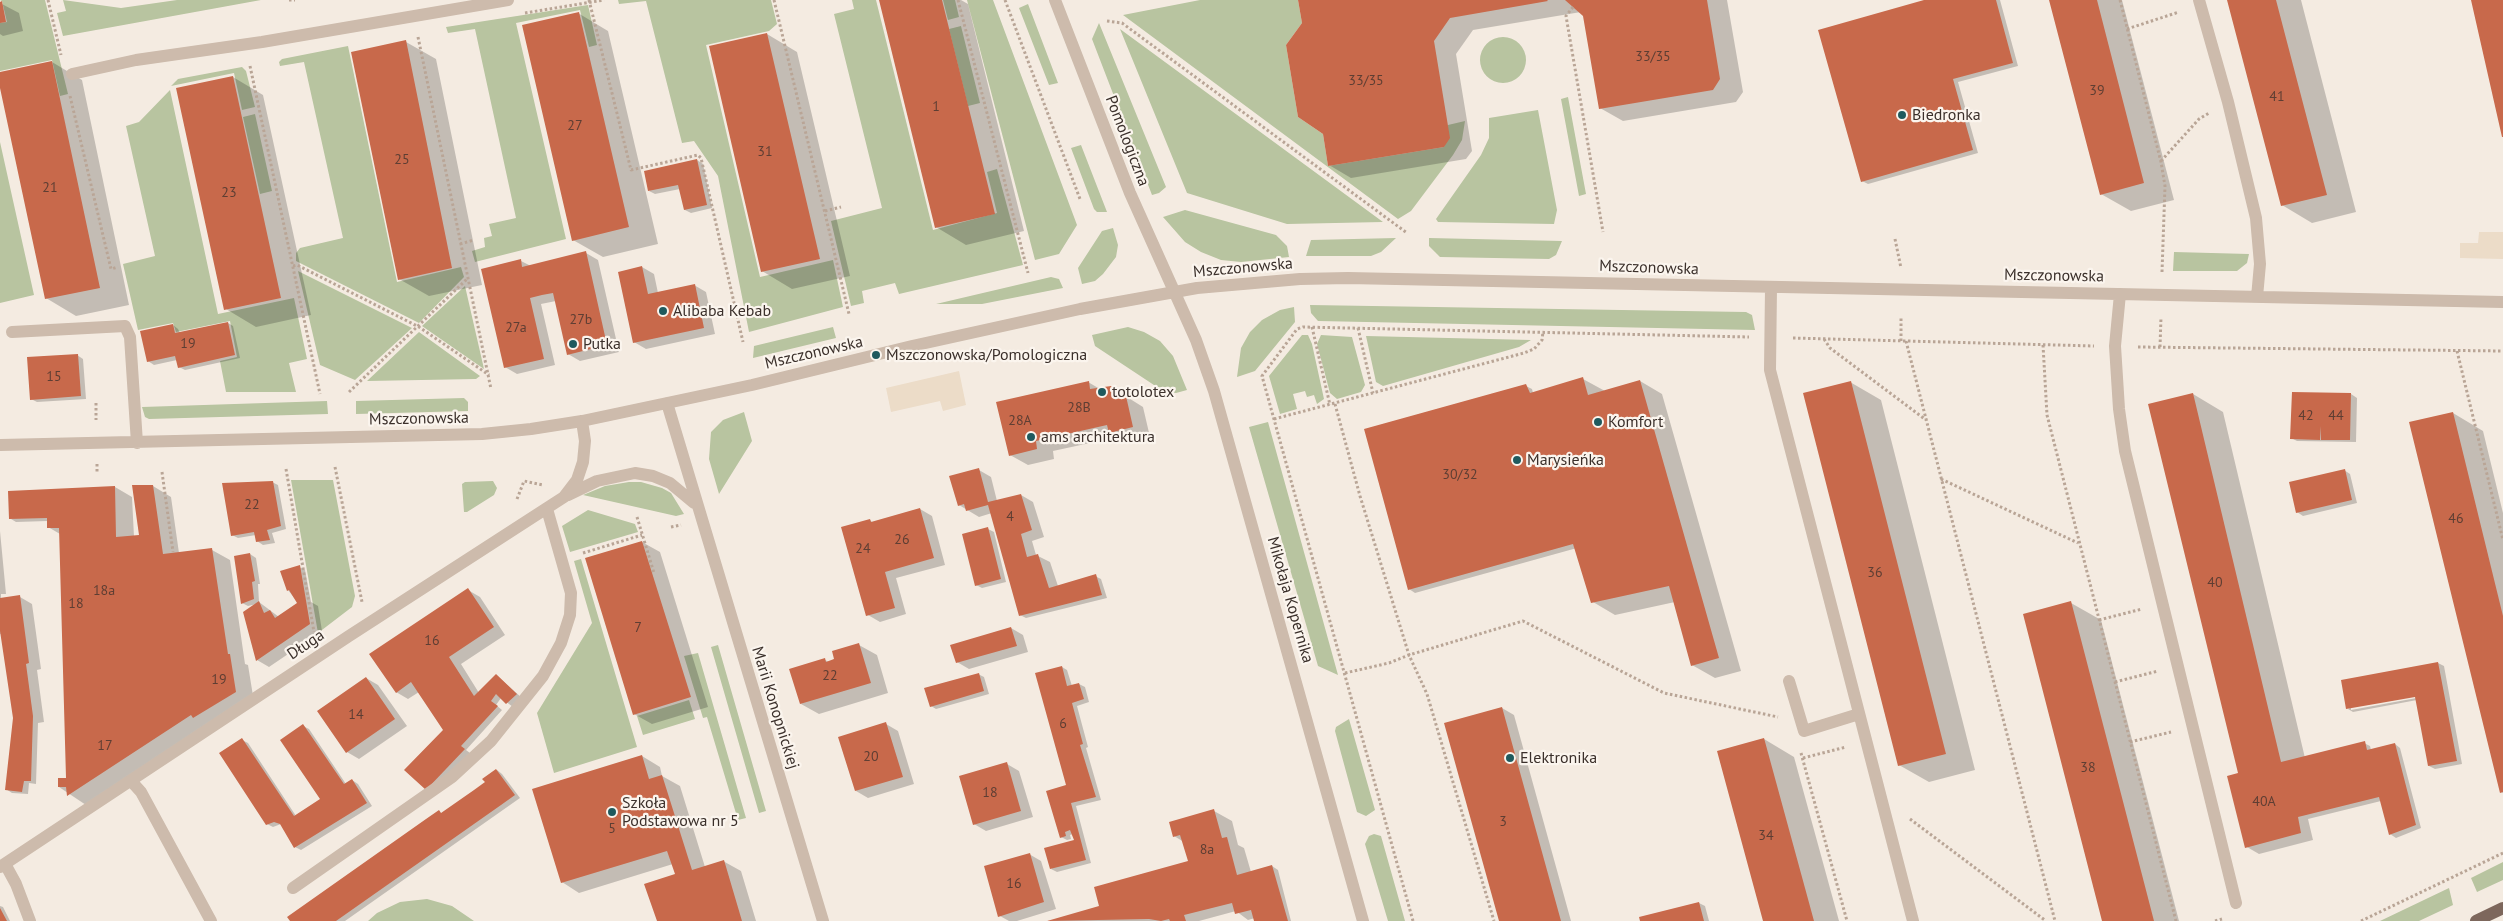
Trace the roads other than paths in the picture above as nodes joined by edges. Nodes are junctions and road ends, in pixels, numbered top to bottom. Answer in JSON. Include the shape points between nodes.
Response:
{"nodes":[{"id":1,"x":508,"y":0,"type":"edge"},
{"id":2,"x":1055,"y":0,"type":"edge"},
{"id":3,"x":2200,"y":2,"type":"edge"},
{"id":4,"x":70,"y":80,"type":"road end"},
{"id":5,"x":1771,"y":288,"type":"junction"},
{"id":6,"x":1175,"y":292,"type":"junction"},
{"id":7,"x":2120,"y":294,"type":"junction"},
{"id":8,"x":2257,"y":297,"type":"junction"},
{"id":9,"x":2503,"y":302,"type":"edge"},
{"id":10,"x":12,"y":332,"type":"dead end"},
{"id":11,"x":667,"y":403,"type":"junction"},
{"id":12,"x":582,"y":421,"type":"junction"},
{"id":13,"x":137,"y":443,"type":"junction"},
{"id":14,"x":0,"y":445,"type":"edge"},
{"id":15,"x":564,"y":497,"type":"junction"},
{"id":16,"x":696,"y":505,"type":"junction"},
{"id":17,"x":547,"y":509,"type":"junction"},
{"id":18,"x":1789,"y":681,"type":"dead end"},
{"id":19,"x":1859,"y":714,"type":"junction"},
{"id":20,"x":132,"y":782,"type":"junction"},
{"id":21,"x":3,"y":866,"type":"edge"},
{"id":22,"x":293,"y":888,"type":"dead end"},
{"id":23,"x":2236,"y":903,"type":"dead end"},
{"id":24,"x":2503,"y":908,"type":"edge"},
{"id":25,"x":30,"y":921,"type":"edge"},
{"id":26,"x":211,"y":921,"type":"edge"},
{"id":27,"x":823,"y":921,"type":"edge"},
{"id":28,"x":1363,"y":921,"type":"edge"},
{"id":29,"x":1913,"y":921,"type":"edge"},
{"id":30,"x":2476,"y":921,"type":"edge"}],
"edges":[{"from":1,"to":4,"type":"street","via":[[136,60]]},
{"from":2,"to":6,"type":"street","name":"Pomologiczna","via":[[1130,193]]},
{"from":3,"to":8,"type":"street","via":[[2256,218],[2259,255]]},
{"from":5,"to":6,"type":"street","name":"Mszczonowska","via":[[1348,278],[1300,279]]},
{"from":5,"to":7,"type":"street","name":"Mszczonowska"},
{"from":5,"to":19,"type":"street","via":[[1770,370]]},
{"from":6,"to":11,"type":"street","name":"Mszczonowska","via":[[1060,313]]},
{"from":6,"to":28,"type":"street","name":"Mikołaja Kopernika","via":[[1196,340],[1220,410]]},
{"from":7,"to":8,"type":"street","name":"Mszczonowska"},
{"from":7,"to":23,"type":"street","via":[[2115,346],[2125,451]]},
{"from":8,"to":9,"type":"street","name":"Mszczonowska"},
{"from":10,"to":13,"type":"street","via":[[125,326],[130,337]]},
{"from":11,"to":12,"type":"street","name":"Mszczonowska"},
{"from":11,"to":16,"type":"street","name":"Marii Konopnickiej"},
{"from":12,"to":13,"type":"street","name":"Mszczonowska","via":[[482,434]]},
{"from":12,"to":15,"type":"street","name":"Długa","via":[[585,441],[583,462],[577,480]]},
{"from":13,"to":14,"type":"street","name":"Mszczonowska"},
{"from":15,"to":16,"type":"street","via":[[597,481],[635,473],[670,483]]},
{"from":15,"to":17,"type":"street","name":"Długa"},
{"from":16,"to":27,"type":"street","name":"Marii Konopnickiej"},
{"from":17,"to":20,"type":"street","name":"Długa","via":[[349,636]]},
{"from":17,"to":22,"type":"street","via":[[571,593],[570,615],[543,676],[491,741],[452,777]]},
{"from":18,"to":19,"type":"street","via":[[1804,731]]},
{"from":19,"to":29,"type":"street"},
{"from":20,"to":21,"type":"street","name":"Długa"},
{"from":20,"to":26,"type":"street","via":[[141,792]]},
{"from":21,"to":25,"type":"street","via":[[16,884]]},
{"from":24,"to":30,"type":"main road"}]}
